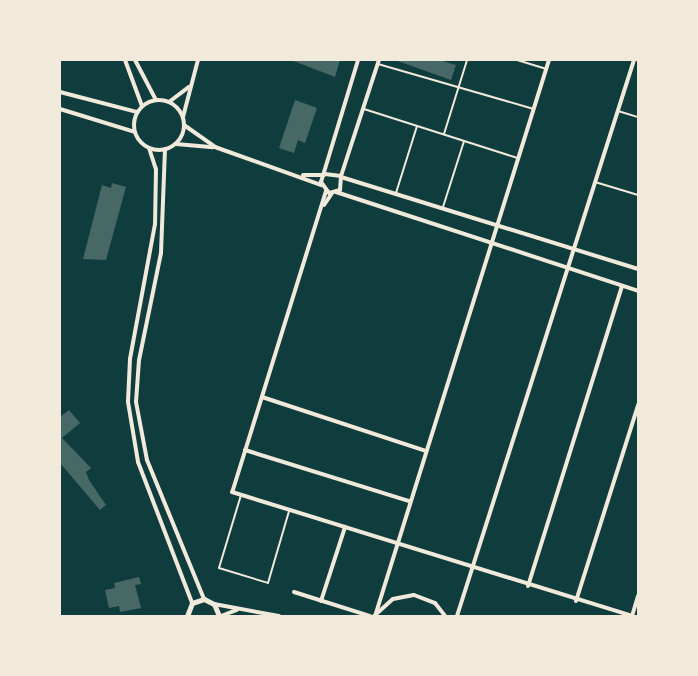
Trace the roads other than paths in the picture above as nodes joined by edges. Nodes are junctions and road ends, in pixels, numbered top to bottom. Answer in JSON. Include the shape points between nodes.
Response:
{"nodes":[{"id":1,"x":125,"y":60,"type":"edge"},
{"id":2,"x":136,"y":60,"type":"edge"},
{"id":3,"x":198,"y":60,"type":"edge"},
{"id":4,"x":358,"y":60,"type":"edge"},
{"id":5,"x":467,"y":60,"type":"edge"},
{"id":6,"x":517,"y":60,"type":"edge"},
{"id":7,"x":549,"y":60,"type":"edge"},
{"id":8,"x":634,"y":60,"type":"edge"},
{"id":9,"x":379,"y":62,"type":"edge"},
{"id":10,"x":546,"y":69,"type":"junction"},
{"id":11,"x":190,"y":85,"type":"junction"},
{"id":12,"x":458,"y":87,"type":"junction"},
{"id":13,"x":60,"y":92,"type":"edge"},
{"id":14,"x":156,"y":100,"type":"junction"},
{"id":15,"x":169,"y":102,"type":"junction"},
{"id":16,"x":142,"y":106,"type":"junction"},
{"id":17,"x":60,"y":109,"type":"edge"},
{"id":18,"x":364,"y":109,"type":"junction"},
{"id":19,"x":534,"y":109,"type":"junction"},
{"id":20,"x":618,"y":111,"type":"junction"},
{"id":21,"x":137,"y":112,"type":"junction"},
{"id":22,"x":183,"y":117,"type":"junction"},
{"id":23,"x":638,"y":117,"type":"edge"},
{"id":24,"x":184,"y":125,"type":"junction"},
{"id":25,"x":417,"y":126,"type":"junction"},
{"id":26,"x":135,"y":132,"type":"junction"},
{"id":27,"x":444,"y":134,"type":"junction"},
{"id":28,"x":464,"y":141,"type":"junction"},
{"id":29,"x":176,"y":144,"type":"junction"},
{"id":30,"x":215,"y":147,"type":"junction"},
{"id":31,"x":149,"y":148,"type":"junction"},
{"id":32,"x":165,"y":149,"type":"junction"},
{"id":33,"x":518,"y":158,"type":"junction"},
{"id":34,"x":324,"y":174,"type":"junction"},
{"id":35,"x":301,"y":175,"type":"junction"},
{"id":36,"x":341,"y":177,"type":"junction"},
{"id":37,"x":595,"y":182,"type":"junction"},
{"id":38,"x":321,"y":185,"type":"junction"},
{"id":39,"x":326,"y":191,"type":"junction"},
{"id":40,"x":334,"y":193,"type":"junction"},
{"id":41,"x":396,"y":193,"type":"junction"},
{"id":42,"x":638,"y":195,"type":"edge"},
{"id":43,"x":322,"y":206,"type":"junction"},
{"id":44,"x":443,"y":208,"type":"junction"},
{"id":45,"x":497,"y":225,"type":"junction"},
{"id":46,"x":491,"y":244,"type":"junction"},
{"id":47,"x":574,"y":249,"type":"junction"},
{"id":48,"x":568,"y":268,"type":"junction"},
{"id":49,"x":638,"y":269,"type":"edge"},
{"id":50,"x":622,"y":286,"type":"junction"},
{"id":51,"x":638,"y":291,"type":"edge"},
{"id":52,"x":262,"y":397,"type":"junction"},
{"id":53,"x":638,"y":405,"type":"edge"},
{"id":54,"x":245,"y":450,"type":"junction"},
{"id":55,"x":426,"y":450,"type":"junction"},
{"id":56,"x":241,"y":495,"type":"junction"},
{"id":57,"x":409,"y":501,"type":"junction"},
{"id":58,"x":290,"y":510,"type":"junction"},
{"id":59,"x":345,"y":527,"type":"junction"},
{"id":60,"x":396,"y":543,"type":"junction"},
{"id":61,"x":474,"y":568,"type":"junction"},
{"id":62,"x":528,"y":586,"type":"junction"},
{"id":63,"x":294,"y":592,"type":"dead end"},
{"id":64,"x":638,"y":596,"type":"edge"},
{"id":65,"x":204,"y":599,"type":"junction"},
{"id":66,"x":576,"y":600,"type":"junction"},
{"id":67,"x":321,"y":601,"type":"junction"},
{"id":68,"x":192,"y":603,"type":"junction"},
{"id":69,"x":214,"y":604,"type":"junction"},
{"id":70,"x":239,"y":609,"type":"junction"},
{"id":71,"x":375,"y":615,"type":"edge"},
{"id":72,"x":187,"y":616,"type":"edge"},
{"id":73,"x":220,"y":616,"type":"edge"},
{"id":74,"x":279,"y":616,"type":"edge"},
{"id":75,"x":370,"y":616,"type":"edge"},
{"id":76,"x":445,"y":616,"type":"edge"},
{"id":77,"x":457,"y":616,"type":"edge"},
{"id":78,"x":632,"y":616,"type":"edge"}],
"edges":[{"from":1,"to":16,"type":"street"},
{"from":2,"to":14,"type":"street"},
{"from":3,"to":11,"type":"street"},
{"from":4,"to":34,"type":"street"},
{"from":5,"to":12,"type":"lane"},
{"from":6,"to":10,"type":"lane"},
{"from":7,"to":10,"type":"street"},
{"from":8,"to":20,"type":"street"},
{"from":9,"to":12,"type":"lane"},
{"from":9,"to":18,"type":"street"},
{"from":10,"to":19,"type":"street"},
{"from":11,"to":15,"type":"street"},
{"from":11,"to":22,"type":"street"},
{"from":12,"to":19,"type":"lane"},
{"from":12,"to":27,"type":"lane"},
{"from":13,"to":21,"type":"street"},
{"from":14,"to":15,"type":"street"},
{"from":14,"to":16,"type":"street"},
{"from":15,"to":22,"type":"street"},
{"from":16,"to":21,"type":"street"},
{"from":17,"to":26,"type":"street"},
{"from":18,"to":25,"type":"lane"},
{"from":18,"to":36,"type":"street"},
{"from":19,"to":33,"type":"street"},
{"from":20,"to":23,"type":"lane"},
{"from":20,"to":37,"type":"street"},
{"from":21,"to":26,"type":"street"},
{"from":22,"to":24,"type":"street"},
{"from":24,"to":29,"type":"street"},
{"from":24,"to":30,"type":"street"},
{"from":25,"to":27,"type":"lane"},
{"from":25,"to":41,"type":"lane"},
{"from":26,"to":31,"type":"street"},
{"from":27,"to":28,"type":"lane"},
{"from":28,"to":33,"type":"lane"},
{"from":28,"to":44,"type":"lane"},
{"from":29,"to":30,"type":"street"},
{"from":29,"to":32,"type":"street"},
{"from":30,"to":35,"type":"street"},
{"from":31,"to":32,"type":"street"},
{"from":31,"to":68,"type":"street","via":[[156,169],[154,224],[130,359],[130,420],[138,462]]},
{"from":32,"to":65,"type":"street","via":[[161,253],[139,360],[136,402],[147,460]]},
{"from":33,"to":45,"type":"street"},
{"from":34,"to":35,"type":"street"},
{"from":34,"to":36,"type":"street","via":[[332,171]]},
{"from":34,"to":38,"type":"street"},
{"from":35,"to":38,"type":"street"},
{"from":36,"to":40,"type":"street"},
{"from":36,"to":41,"type":"street"},
{"from":37,"to":42,"type":"lane"},
{"from":37,"to":47,"type":"street"},
{"from":38,"to":39,"type":"street"},
{"from":39,"to":40,"type":"street"},
{"from":39,"to":43,"type":"street"},
{"from":40,"to":43,"type":"street"},
{"from":40,"to":46,"type":"street"},
{"from":41,"to":44,"type":"street"},
{"from":43,"to":52,"type":"street"},
{"from":44,"to":45,"type":"street"},
{"from":45,"to":46,"type":"street"},
{"from":45,"to":47,"type":"street"},
{"from":46,"to":48,"type":"street"},
{"from":46,"to":55,"type":"street"},
{"from":47,"to":48,"type":"street"},
{"from":47,"to":49,"type":"street"},
{"from":48,"to":50,"type":"street"},
{"from":48,"to":61,"type":"street"},
{"from":50,"to":51,"type":"street"},
{"from":50,"to":62,"type":"street"},
{"from":52,"to":54,"type":"street"},
{"from":52,"to":55,"type":"street"},
{"from":53,"to":66,"type":"street"},
{"from":54,"to":56,"type":"street","via":[[232,492]]},
{"from":54,"to":57,"type":"street"},
{"from":55,"to":57,"type":"street"},
{"from":56,"to":58,"type":"street"},
{"from":56,"to":58,"type":"lane","via":[[219,568],[268,583]]},
{"from":57,"to":60,"type":"street"},
{"from":58,"to":59,"type":"street"},
{"from":59,"to":60,"type":"street"},
{"from":59,"to":67,"type":"street"},
{"from":60,"to":61,"type":"street"},
{"from":60,"to":71,"type":"street"},
{"from":61,"to":62,"type":"street"},
{"from":61,"to":77,"type":"street"},
{"from":62,"to":66,"type":"street"},
{"from":63,"to":67,"type":"street"},
{"from":64,"to":78,"type":"street"},
{"from":65,"to":68,"type":"street"},
{"from":65,"to":69,"type":"street"},
{"from":66,"to":78,"type":"street"},
{"from":67,"to":75,"type":"street"},
{"from":68,"to":72,"type":"street"},
{"from":69,"to":70,"type":"street"},
{"from":69,"to":73,"type":"street"},
{"from":70,"to":73,"type":"street"},
{"from":70,"to":74,"type":"street"},
{"from":71,"to":76,"type":"street","via":[[392,598],[414,595],[435,603]]}]}
